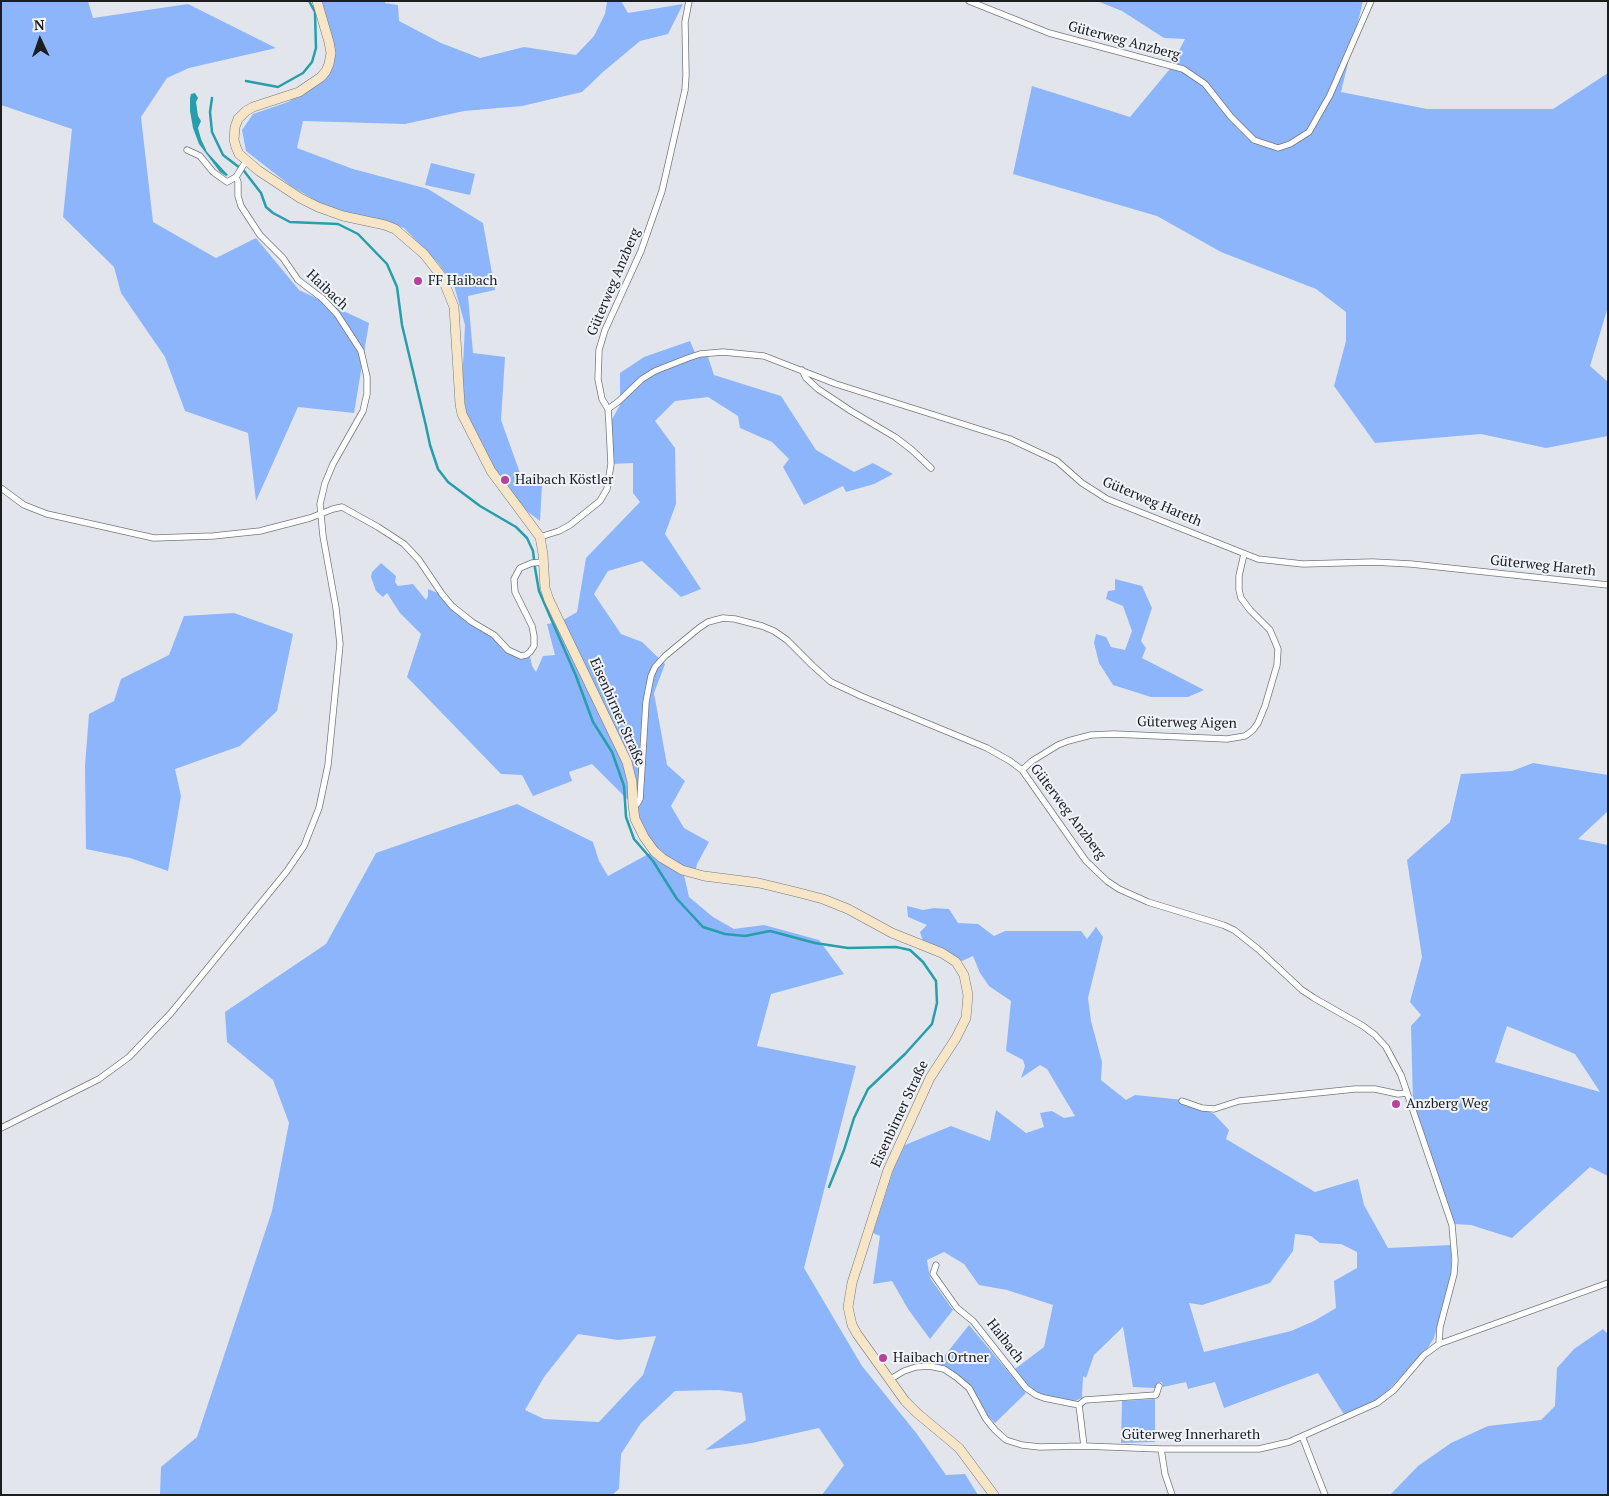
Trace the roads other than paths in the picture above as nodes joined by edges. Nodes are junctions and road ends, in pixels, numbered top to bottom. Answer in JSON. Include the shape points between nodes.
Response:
{"nodes":[{"id":1,"x":317,"y":1,"type":"edge"},
{"id":2,"x":689,"y":1,"type":"edge"},
{"id":3,"x":969,"y":1,"type":"edge"},
{"id":4,"x":1371,"y":1,"type":"edge"},
{"id":5,"x":187,"y":150,"type":"dead end"},
{"id":6,"x":244,"y":164,"type":"junction"},
{"id":7,"x":237,"y":175,"type":"junction"},
{"id":8,"x":802,"y":370,"type":"junction"},
{"id":9,"x":608,"y":410,"type":"junction"},
{"id":10,"x":931,"y":468,"type":"dead end"},
{"id":11,"x":1,"y":488,"type":"edge"},
{"id":12,"x":320,"y":514,"type":"junction"},
{"id":13,"x":540,"y":538,"type":"junction"},
{"id":14,"x":1244,"y":554,"type":"junction"},
{"id":15,"x":538,"y":562,"type":"junction"},
{"id":16,"x":1608,"y":585,"type":"edge"},
{"id":17,"x":1022,"y":770,"type":"junction"},
{"id":18,"x":633,"y":805,"type":"junction"},
{"id":19,"x":1407,"y":1093,"type":"junction"},
{"id":20,"x":1182,"y":1102,"type":"dead end"},
{"id":21,"x":1,"y":1128,"type":"edge"},
{"id":22,"x":936,"y":1265,"type":"dead end"},
{"id":23,"x":1608,"y":1283,"type":"edge"},
{"id":24,"x":1439,"y":1344,"type":"junction"},
{"id":25,"x":890,"y":1380,"type":"junction"},
{"id":26,"x":1159,"y":1386,"type":"dead end"},
{"id":27,"x":1079,"y":1405,"type":"junction"},
{"id":28,"x":1302,"y":1436,"type":"junction"},
{"id":29,"x":1084,"y":1446,"type":"junction"},
{"id":30,"x":1161,"y":1449,"type":"junction"},
{"id":31,"x":994,"y":1495,"type":"edge"},
{"id":32,"x":1172,"y":1495,"type":"edge"},
{"id":33,"x":1325,"y":1495,"type":"edge"}],
"edges":[{"from":1,"to":6,"type":"main road","name":"Eisenbirner Straße","via":[[329,42],[329,64],[321,77],[299,92],[253,107],[241,116],[235,127],[234,140]]},
{"from":2,"to":9,"type":"street","name":"Güterweg Anzberg","via":[[685,22],[685,90],[662,191],[642,251],[599,350],[598,379]]},
{"from":3,"to":4,"type":"street","name":"Güterweg Anzberg","via":[[1049,33],[1183,69],[1205,84],[1254,140],[1278,148],[1309,132],[1330,95]]},
{"from":5,"to":7,"type":"street","via":[[200,156],[213,172],[227,182]]},
{"from":6,"to":7,"type":"street"},
{"from":6,"to":13,"type":"main road","name":"Eisenbirner Straße","via":[[318,207],[394,229],[416,245],[432,263],[449,291],[454,307],[462,414],[491,471]]},
{"from":7,"to":12,"type":"street","name":"Haibach","via":[[239,201],[253,226],[283,258],[298,280],[338,314],[365,363],[365,404],[329,474],[321,497]]},
{"from":8,"to":9,"type":"street","name":"Güterweg Hareth","via":[[750,354],[700,354],[642,379]]},
{"from":8,"to":10,"type":"street","via":[[818,389],[895,437]]},
{"from":8,"to":14,"type":"street","name":"Güterweg Hareth","via":[[865,394],[1010,439],[1057,461],[1107,499]]},
{"from":9,"to":13,"type":"street","name":"Güterweg Anzberg","via":[[611,464],[605,496],[565,528]]},
{"from":11,"to":12,"type":"street","via":[[36,510],[154,538],[260,531]]},
{"from":12,"to":15,"type":"street","via":[[342,508],[395,537],[415,555],[452,606],[517,655],[528,654],[534,640],[532,626],[515,592],[514,579],[518,570]]},
{"from":12,"to":21,"type":"street","name":"Haibach","via":[[339,631],[340,658],[323,794],[304,846],[191,988],[129,1057],[99,1079]]},
{"from":13,"to":15,"type":"main road","name":"Eisenbirner Straße"},
{"from":14,"to":16,"type":"street","name":"Güterweg Hareth","via":[[1286,563],[1411,564]]},
{"from":14,"to":17,"type":"street","name":"Güterweg Aigen","via":[[1239,576],[1241,598],[1270,630],[1278,649],[1277,665],[1265,706],[1253,730],[1245,736],[1227,739],[1090,735],[1058,745]]},
{"from":15,"to":18,"type":"main road","name":"Eisenbirner Straße","via":[[549,600],[627,762]]},
{"from":17,"to":18,"type":"street","name":"Güterweg Anzberg","via":[[987,748],[831,682],[774,631],[723,618],[699,628],[655,667],[646,702],[640,799]]},
{"from":17,"to":19,"type":"street","name":"Güterweg Anzberg","via":[[1086,861],[1106,881],[1135,897],[1223,925],[1245,938],[1308,994],[1375,1035],[1394,1059]]},
{"from":18,"to":25,"type":"main road","name":"Eisenbirner Straße","via":[[637,824],[650,846],[682,870],[764,884],[835,903],[892,933],[942,953],[956,962],[964,975],[968,995],[966,1018],[930,1078],[888,1170],[849,1296],[852,1325]]},
{"from":19,"to":20,"type":"street","via":[[1355,1089],[1245,1100],[1214,1109]]},
{"from":19,"to":24,"type":"street","name":"Güterweg Anzberg","via":[[1450,1216],[1454,1237],[1454,1274],[1440,1327]]},
{"from":22,"to":27,"type":"street","name":"Haibach","via":[[933,1274],[957,1308],[973,1321],[1030,1392]]},
{"from":23,"to":24,"type":"street","name":"Güterweg Innerhareth"},
{"from":24,"to":28,"type":"street","name":"Güterweg Innerhareth","via":[[1377,1403]]},
{"from":25,"to":29,"type":"street","name":"Güterweg Innerhareth","via":[[910,1369],[938,1367],[969,1388],[986,1419],[1006,1440],[1032,1447]]},
{"from":25,"to":31,"type":"main road","name":"Eisenbirner Straße","via":[[917,1413],[959,1448]]},
{"from":26,"to":27,"type":"street","name":"Haibach","via":[[1156,1395],[1090,1398]]},
{"from":27,"to":29,"type":"street"},
{"from":28,"to":30,"type":"street","name":"Güterweg Innerhareth","via":[[1259,1449]]},
{"from":28,"to":33,"type":"street"},
{"from":29,"to":30,"type":"street","name":"Güterweg Innerhareth"},
{"from":30,"to":32,"type":"street"}]}
